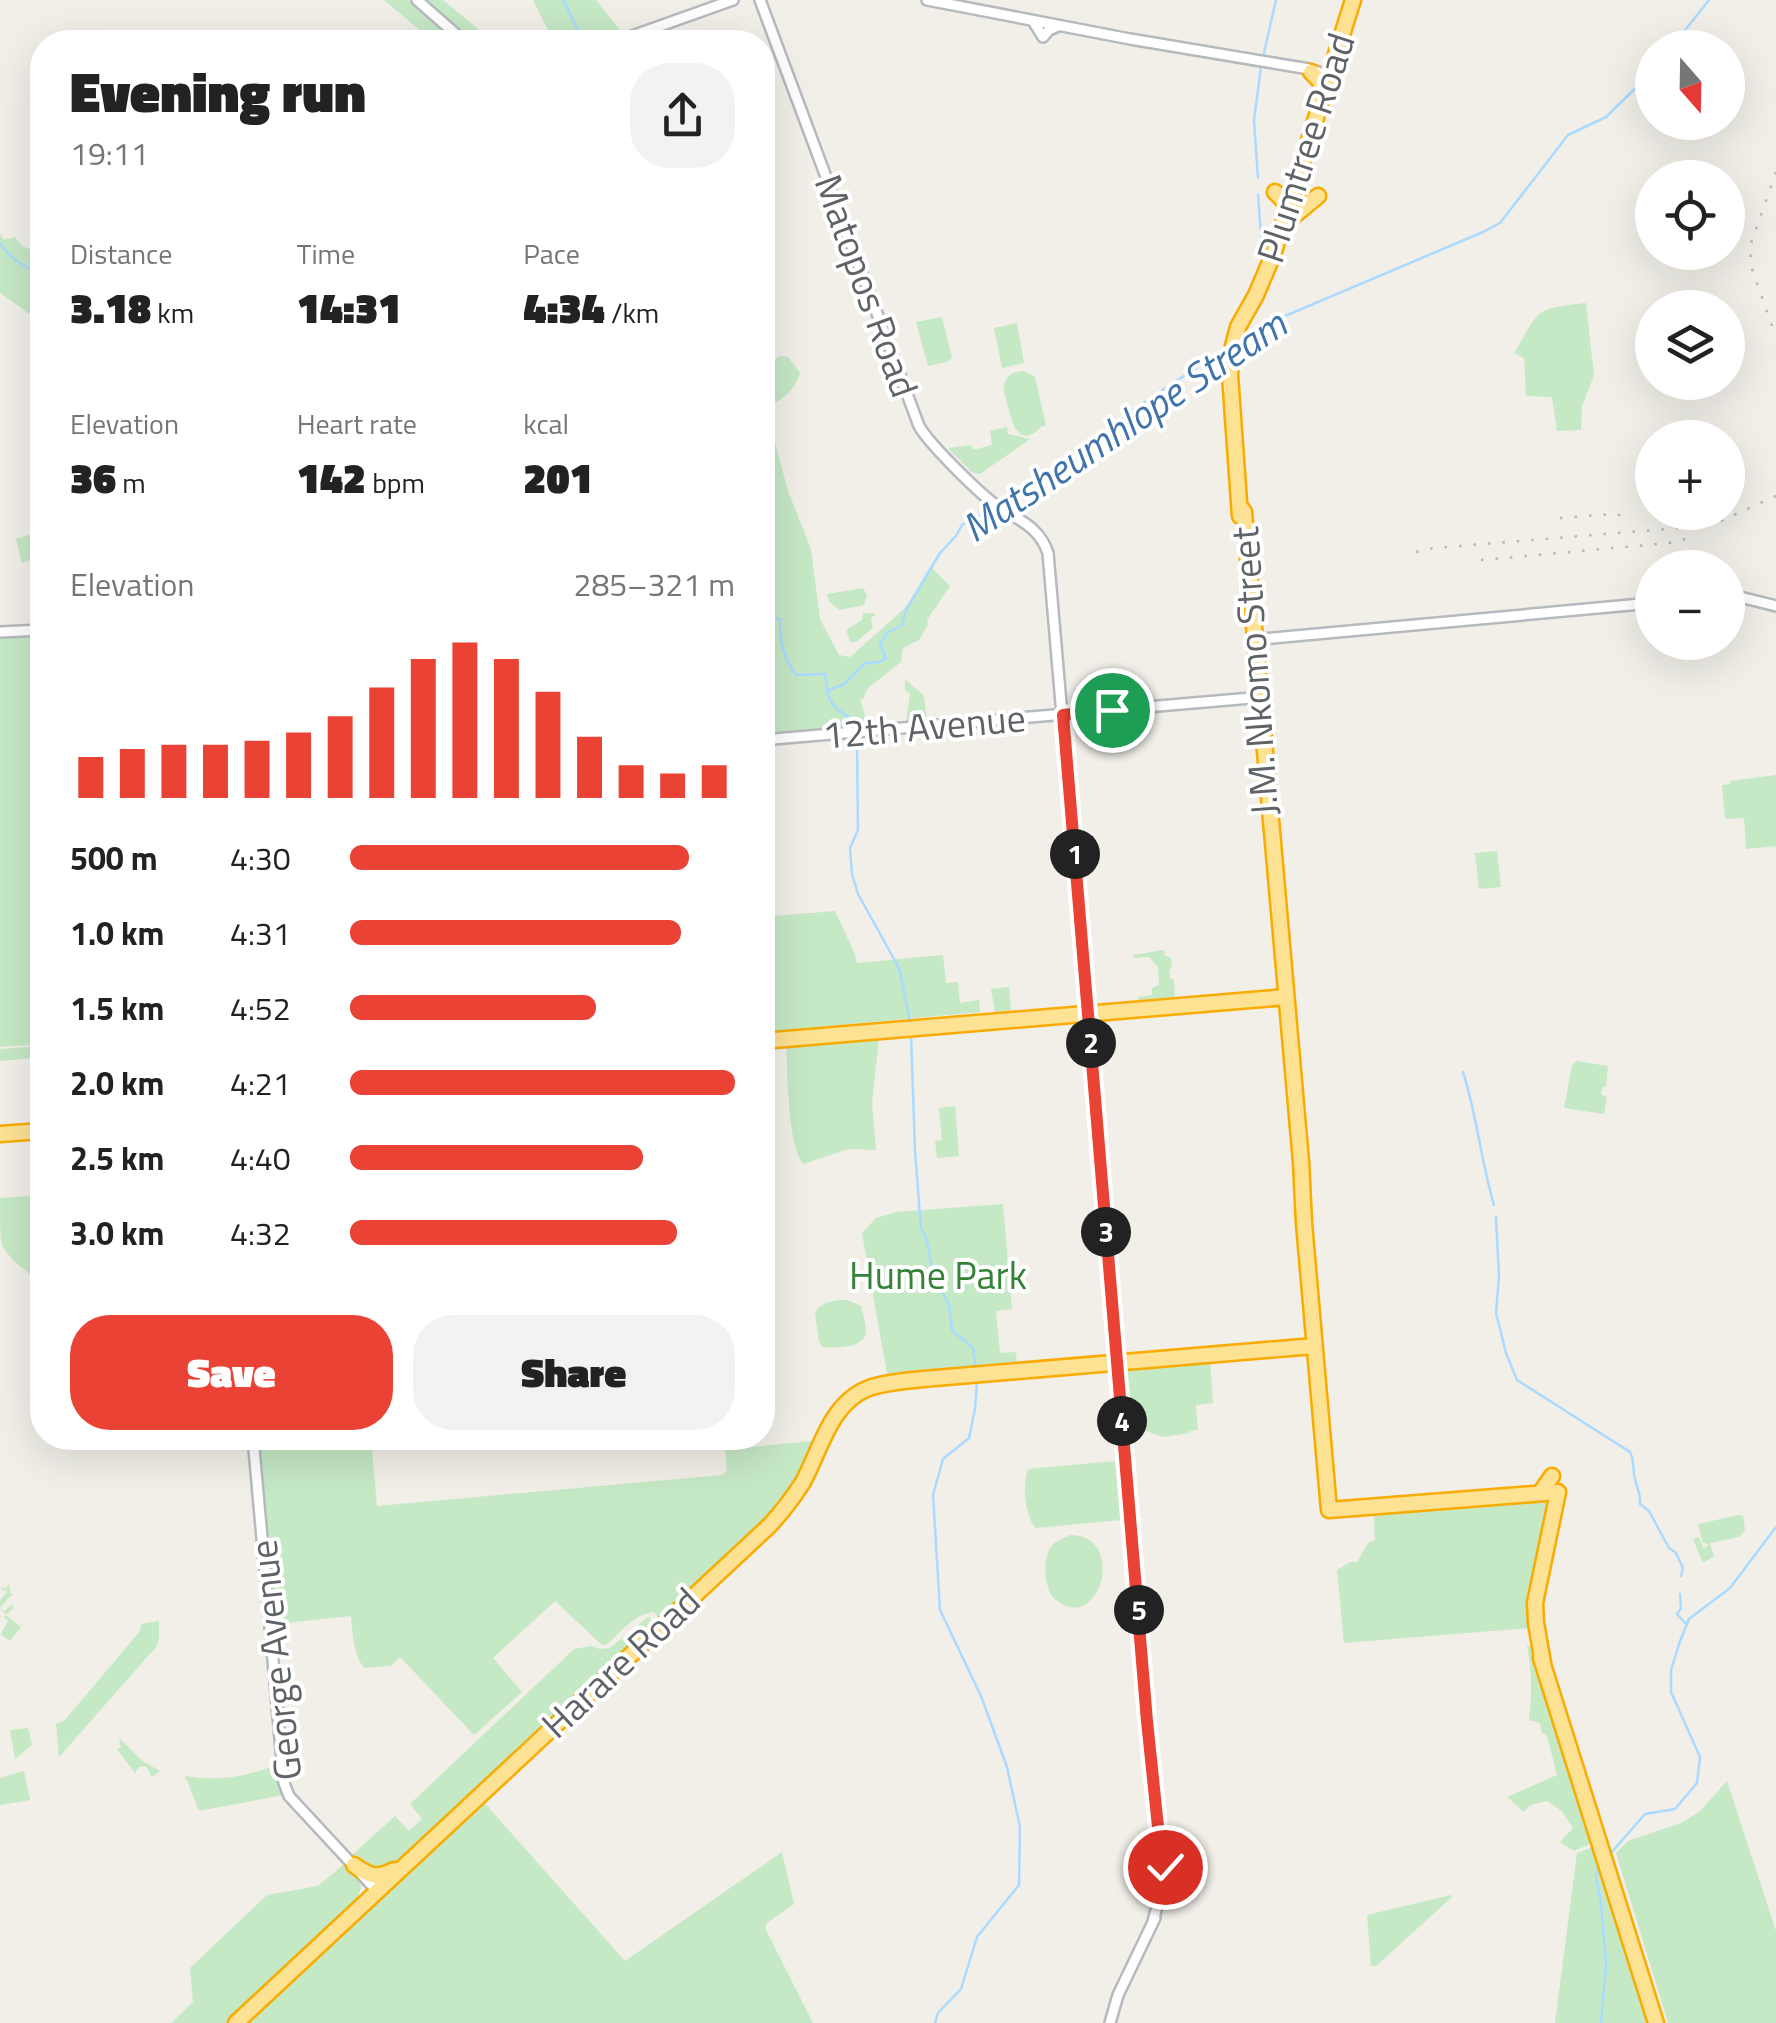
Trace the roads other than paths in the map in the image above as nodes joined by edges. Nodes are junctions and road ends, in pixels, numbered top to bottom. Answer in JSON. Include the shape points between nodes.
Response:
{"nodes":[{"id":1,"x":417,"y":0,"type":"edge"},
{"id":2,"x":732,"y":0,"type":"edge"},
{"id":3,"x":749,"y":0,"type":"edge"},
{"id":4,"x":927,"y":0,"type":"edge"},
{"id":5,"x":1356,"y":0,"type":"edge"},
{"id":6,"x":764,"y":4,"type":"edge"},
{"id":7,"x":1030,"y":19,"type":"junction"},
{"id":8,"x":1061,"y":25,"type":"junction"},
{"id":9,"x":451,"y":30,"type":"edge"},
{"id":10,"x":648,"y":30,"type":"edge"},
{"id":11,"x":774,"y":30,"type":"edge"},
{"id":12,"x":775,"y":34,"type":"edge"},
{"id":13,"x":1310,"y":71,"type":"junction"},
{"id":14,"x":1332,"y":77,"type":"junction"},
{"id":15,"x":1300,"y":182,"type":"junction"},
{"id":16,"x":1288,"y":218,"type":"junction"},
{"id":17,"x":1234,"y":343,"type":"joint"},
{"id":18,"x":1745,"y":602,"type":"edge"},
{"id":19,"x":1635,"y":607,"type":"edge"},
{"id":20,"x":1776,"y":608,"type":"edge"},
{"id":21,"x":30,"y":631,"type":"edge"},
{"id":22,"x":0,"y":632,"type":"edge"},
{"id":23,"x":1253,"y":640,"type":"junction"},
{"id":24,"x":1260,"y":697,"type":"junction"},
{"id":25,"x":1060,"y":715,"type":"junction"},
{"id":26,"x":775,"y":739,"type":"edge"},
{"id":27,"x":1283,"y":995,"type":"junction"},
{"id":28,"x":1086,"y":1012,"type":"junction"},
{"id":29,"x":775,"y":1039,"type":"edge"},
{"id":30,"x":30,"y":1131,"type":"edge"},
{"id":31,"x":0,"y":1134,"type":"edge"},
{"id":32,"x":1314,"y":1350,"type":"junction"},
{"id":33,"x":1117,"y":1365,"type":"junction"},
{"id":34,"x":254,"y":1450,"type":"edge"},
{"id":35,"x":1552,"y":1489,"type":"junction"},
{"id":36,"x":1554,"y":1510,"type":"junction"},
{"id":37,"x":1160,"y":1846,"type":"junction"},
{"id":38,"x":408,"y":1863,"type":"junction"},
{"id":39,"x":352,"y":1864,"type":"junction"},
{"id":40,"x":378,"y":1891,"type":"junction"},
{"id":41,"x":349,"y":1918,"type":"junction"},
{"id":42,"x":1153,"y":1921,"type":"junction"},
{"id":43,"x":236,"y":2023,"type":"edge"},
{"id":44,"x":1110,"y":2023,"type":"edge"},
{"id":45,"x":1656,"y":2023,"type":"edge"}],
"edges":[{"from":1,"to":9,"type":"main road"},
{"from":2,"to":10,"type":"main road"},
{"from":3,"to":6,"type":"main road"},
{"from":4,"to":7,"type":"main road"},
{"from":5,"to":14,"type":"highway","name":"Plumtree Road"},
{"from":6,"to":11,"type":"main road","name":"Matopos Road"},
{"from":7,"to":8,"type":"main road"},
{"from":7,"to":8,"type":"main road","via":[[1043,38]]},
{"from":8,"to":13,"type":"main road"},
{"from":12,"to":25,"type":"main road","name":"Matopos Road","via":[[919,426],[997,506],[1041,536],[1048,553]]},
{"from":13,"to":14,"type":"highway","via":[[1325,67]]},
{"from":13,"to":14,"type":"highway","via":[[1322,84]]},
{"from":14,"to":15,"type":"highway","name":"Plumtree Road"},
{"from":15,"to":16,"type":"highway","via":[[1275,192]]},
{"from":15,"to":16,"type":"highway","via":[[1306,195],[1318,196]]},
{"from":16,"to":17,"type":"highway","name":"Plumtree Road"},
{"from":17,"to":23,"type":"highway","name":"J.M. Nkomo Street","via":[[1230,375]]},
{"from":18,"to":20,"type":"main road"},
{"from":19,"to":23,"type":"main road"},
{"from":21,"to":22,"type":"main road"},
{"from":23,"to":24,"type":"highway","name":"J.M. Nkomo Street"},
{"from":24,"to":25,"type":"main road","name":"12th Avenue"},
{"from":24,"to":27,"type":"highway","name":"J.M. Nkomo Street"},
{"from":25,"to":26,"type":"main road","name":"12th Avenue"},
{"from":25,"to":28,"type":"main road"},
{"from":27,"to":28,"type":"highway"},
{"from":27,"to":32,"type":"highway","name":"J.M. Nkomo Street"},
{"from":28,"to":29,"type":"highway"},
{"from":28,"to":33,"type":"main road"},
{"from":30,"to":31,"type":"highway"},
{"from":32,"to":33,"type":"highway","name":"Harare Road"},
{"from":32,"to":35,"type":"highway","name":"J.M. Nkomo Street","via":[[1328,1510]]},
{"from":33,"to":37,"type":"main road"},
{"from":33,"to":38,"type":"highway","name":"Harare Road","via":[[886,1384],[845,1402],[800,1487],[769,1526]]},
{"from":34,"to":39,"type":"main road","name":"George Avenue","via":[[284,1783]]},
{"from":35,"to":36,"type":"highway"},
{"from":35,"to":36,"type":"highway","via":[[1546,1499]]},
{"from":36,"to":45,"type":"highway","via":[[1535,1581],[1533,1633]]},
{"from":37,"to":42,"type":"main road","via":[[1162,1888]]},
{"from":37,"to":42,"type":"main road","via":[[1170,1878]]},
{"from":38,"to":39,"type":"highway","via":[[381,1876]]},
{"from":38,"to":40,"type":"highway","name":"Harare Road"},
{"from":39,"to":40,"type":"main road","name":"George Avenue"},
{"from":39,"to":41,"type":"highway","via":[[364,1889]]},
{"from":40,"to":41,"type":"highway","name":"Harare Road"},
{"from":41,"to":43,"type":"highway","name":"Harare Road"},
{"from":42,"to":44,"type":"main road"}]}
